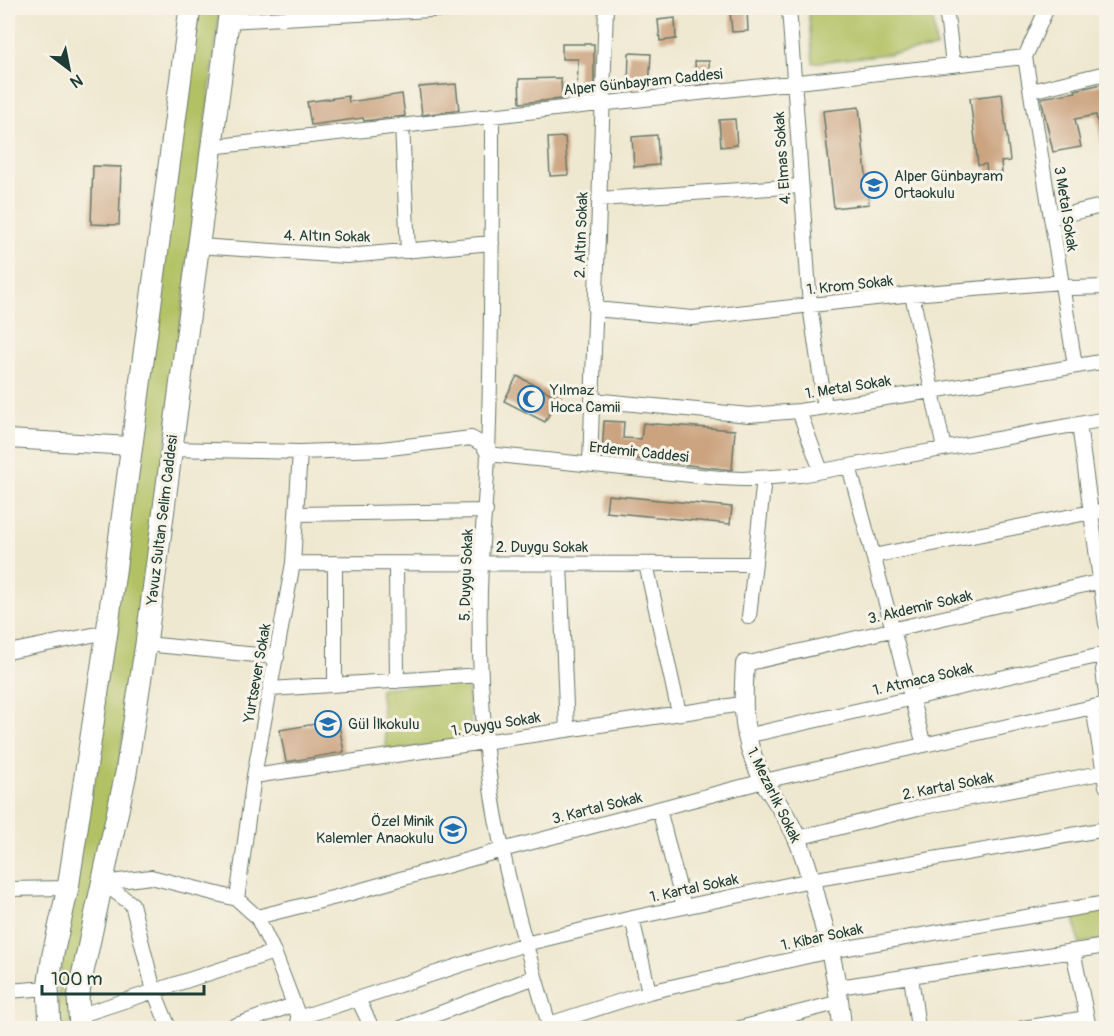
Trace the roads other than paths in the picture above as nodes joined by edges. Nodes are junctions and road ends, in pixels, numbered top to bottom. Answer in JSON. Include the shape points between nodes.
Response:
{"nodes":[{"id":1,"x":190,"y":8,"type":"edge"},
{"id":2,"x":467,"y":8,"type":"edge"},
{"id":3,"x":606,"y":8,"type":"edge"},
{"id":4,"x":789,"y":8,"type":"edge"},
{"id":5,"x":946,"y":8,"type":"edge"},
{"id":6,"x":1047,"y":8,"type":"edge"},
{"id":7,"x":389,"y":10,"type":"edge"},
{"id":8,"x":229,"y":14,"type":"edge"},
{"id":9,"x":1025,"y":57,"type":"junction"},
{"id":10,"x":953,"y":64,"type":"junction"},
{"id":11,"x":1107,"y":73,"type":"edge"},
{"id":12,"x":794,"y":82,"type":"junction"},
{"id":13,"x":1031,"y":91,"type":"junction"},
{"id":14,"x":603,"y":103,"type":"junction"},
{"id":15,"x":492,"y":115,"type":"junction"},
{"id":16,"x":402,"y":125,"type":"junction"},
{"id":17,"x":210,"y":147,"type":"junction"},
{"id":18,"x":801,"y":186,"type":"junction"},
{"id":19,"x":599,"y":199,"type":"junction"},
{"id":20,"x":1107,"y":205,"type":"edge"},
{"id":21,"x":1051,"y":218,"type":"junction"},
{"id":22,"x":492,"y":243,"type":"junction"},
{"id":23,"x":198,"y":246,"type":"junction"},
{"id":24,"x":408,"y":251,"type":"junction"},
{"id":25,"x":1061,"y":282,"type":"junction"},
{"id":26,"x":1107,"y":287,"type":"edge"},
{"id":27,"x":912,"y":294,"type":"junction"},
{"id":28,"x":810,"y":306,"type":"junction"},
{"id":29,"x":595,"y":309,"type":"junction"},
{"id":30,"x":1107,"y":361,"type":"edge"},
{"id":31,"x":1075,"y":365,"type":"junction"},
{"id":32,"x":932,"y":391,"type":"junction"},
{"id":33,"x":592,"y":400,"type":"junction"},
{"id":34,"x":825,"y":407,"type":"junction"},
{"id":35,"x":800,"y":411,"type":"junction"},
{"id":36,"x":1107,"y":418,"type":"edge"},
{"id":37,"x":1079,"y":424,"type":"junction"},
{"id":38,"x":8,"y":439,"type":"edge"},
{"id":39,"x":130,"y":446,"type":"junction"},
{"id":40,"x":171,"y":449,"type":"junction"},
{"id":41,"x":944,"y":449,"type":"junction"},
{"id":42,"x":300,"y":452,"type":"junction"},
{"id":43,"x":488,"y":454,"type":"junction"},
{"id":44,"x":590,"y":464,"type":"junction"},
{"id":45,"x":849,"y":466,"type":"junction"},
{"id":46,"x":821,"y":471,"type":"junction"},
{"id":47,"x":764,"y":478,"type":"junction"},
{"id":48,"x":486,"y":511,"type":"junction"},
{"id":49,"x":1107,"y":511,"type":"edge"},
{"id":50,"x":1092,"y":512,"type":"junction"},
{"id":51,"x":296,"y":514,"type":"junction"},
{"id":52,"x":873,"y":556,"type":"junction"},
{"id":53,"x":293,"y":563,"type":"junction"},
{"id":54,"x":335,"y":563,"type":"junction"},
{"id":55,"x":396,"y":564,"type":"junction"},
{"id":56,"x":481,"y":564,"type":"junction"},
{"id":57,"x":560,"y":564,"type":"junction"},
{"id":58,"x":646,"y":564,"type":"junction"},
{"id":59,"x":755,"y":564,"type":"junction"},
{"id":60,"x":1102,"y":581,"type":"junction"},
{"id":61,"x":1106,"y":607,"type":"edge"},
{"id":62,"x":749,"y":617,"type":"dead end"},
{"id":63,"x":1107,"y":624,"type":"edge"},
{"id":64,"x":893,"y":630,"type":"junction"},
{"id":65,"x":107,"y":632,"type":"junction"},
{"id":66,"x":146,"y":644,"type":"junction"},
{"id":67,"x":8,"y":652,"type":"edge"},
{"id":68,"x":1107,"y":654,"type":"edge"},
{"id":69,"x":277,"y":657,"type":"junction"},
{"id":70,"x":1107,"y":659,"type":"edge"},
{"id":71,"x":745,"y":664,"type":"joint"},
{"id":72,"x":481,"y":675,"type":"junction"},
{"id":73,"x":397,"y":681,"type":"junction"},
{"id":74,"x":334,"y":685,"type":"junction"},
{"id":75,"x":271,"y":689,"type":"junction"},
{"id":76,"x":1107,"y":694,"type":"edge"},
{"id":77,"x":911,"y":699,"type":"junction"},
{"id":78,"x":742,"y":704,"type":"junction"},
{"id":79,"x":1100,"y":706,"type":"edge"},
{"id":80,"x":679,"y":713,"type":"junction"},
{"id":81,"x":567,"y":730,"type":"junction"},
{"id":82,"x":746,"y":736,"type":"junction"},
{"id":83,"x":486,"y":742,"type":"junction"},
{"id":84,"x":924,"y":745,"type":"junction"},
{"id":85,"x":254,"y":776,"type":"junction"},
{"id":86,"x":1106,"y":777,"type":"edge"},
{"id":87,"x":764,"y":781,"type":"junction"},
{"id":88,"x":659,"y":809,"type":"junction"},
{"id":89,"x":1107,"y":829,"type":"edge"},
{"id":90,"x":797,"y":838,"type":"junction"},
{"id":91,"x":502,"y":850,"type":"junction"},
{"id":92,"x":812,"y":880,"type":"junction"},
{"id":93,"x":103,"y":883,"type":"junction"},
{"id":94,"x":68,"y":888,"type":"junction"},
{"id":95,"x":8,"y":889,"type":"edge"},
{"id":96,"x":237,"y":899,"type":"junction"},
{"id":97,"x":1107,"y":903,"type":"edge"},
{"id":98,"x":684,"y":907,"type":"junction"},
{"id":99,"x":257,"y":917,"type":"junction"},
{"id":100,"x":632,"y":918,"type":"junction"},
{"id":101,"x":525,"y":945,"type":"junction"},
{"id":102,"x":1107,"y":946,"type":"edge"},
{"id":103,"x":830,"y":951,"type":"junction"},
{"id":104,"x":1073,"y":951,"type":"junction"},
{"id":105,"x":273,"y":952,"type":"junction"},
{"id":106,"x":911,"y":976,"type":"junction"},
{"id":107,"x":535,"y":977,"type":"junction"},
{"id":108,"x":48,"y":988,"type":"junction"},
{"id":109,"x":8,"y":991,"type":"edge"},
{"id":110,"x":154,"y":991,"type":"junction"},
{"id":111,"x":649,"y":992,"type":"junction"},
{"id":112,"x":839,"y":994,"type":"junction"},
{"id":113,"x":358,"y":999,"type":"junction"},
{"id":114,"x":298,"y":1017,"type":"edge"},
{"id":115,"x":79,"y":1022,"type":"edge"},
{"id":116,"x":1088,"y":1023,"type":"edge"},
{"id":117,"x":549,"y":1026,"type":"edge"},
{"id":118,"x":741,"y":1028,"type":"edge"},
{"id":119,"x":50,"y":1029,"type":"edge"},
{"id":120,"x":169,"y":1029,"type":"edge"},
{"id":121,"x":228,"y":1029,"type":"edge"},
{"id":122,"x":372,"y":1029,"type":"edge"},
{"id":123,"x":401,"y":1029,"type":"edge"},
{"id":124,"x":842,"y":1029,"type":"edge"},
{"id":125,"x":918,"y":1029,"type":"edge"},
{"id":126,"x":1023,"y":1029,"type":"edge"}],
"edges":[{"from":1,"to":39,"type":"main road"},
{"from":2,"to":7,"type":"street"},
{"from":3,"to":14,"type":"street","name":"2. Altın Sokak"},
{"from":4,"to":12,"type":"street","name":"4. Elmas Sokak"},
{"from":5,"to":10,"type":"street"},
{"from":6,"to":9,"type":"street"},
{"from":7,"to":8,"type":"street"},
{"from":8,"to":17,"type":"main road","name":"Yavuz Sultan Selim Caddesi"},
{"from":9,"to":10,"type":"street","name":"Alper Günbayram Caddesi"},
{"from":9,"to":13,"type":"street","name":"3 Metal Sokak"},
{"from":10,"to":12,"type":"street","name":"Alper Günbayram Caddesi"},
{"from":11,"to":13,"type":"street"},
{"from":12,"to":14,"type":"street","name":"Alper Günbayram Caddesi"},
{"from":12,"to":18,"type":"street","name":"4. Elmas Sokak"},
{"from":13,"to":21,"type":"street","name":"3 Metal Sokak"},
{"from":14,"to":15,"type":"street","name":"Alper Günbayram Caddesi"},
{"from":14,"to":19,"type":"street","name":"2. Altın Sokak"},
{"from":15,"to":16,"type":"street","name":"Alper Günbayram Caddesi"},
{"from":15,"to":22,"type":"street","name":"5. Duygu Sokak"},
{"from":16,"to":17,"type":"street","name":"Alper Günbayram Caddesi"},
{"from":16,"to":24,"type":"street"},
{"from":17,"to":23,"type":"main road","name":"Yavuz Sultan Selim Caddesi"},
{"from":18,"to":19,"type":"street"},
{"from":18,"to":28,"type":"street","name":"4. Elmas Sokak"},
{"from":19,"to":29,"type":"street","name":"2. Altın Sokak"},
{"from":20,"to":21,"type":"street"},
{"from":21,"to":25,"type":"street","name":"3 Metal Sokak"},
{"from":22,"to":24,"type":"street","name":"4. Altın Sokak"},
{"from":22,"to":43,"type":"street","name":"5. Duygu Sokak"},
{"from":23,"to":24,"type":"street","name":"4. Altın Sokak","via":[[347,256]]},
{"from":23,"to":40,"type":"main road","name":"Yavuz Sultan Selim Caddesi"},
{"from":25,"to":26,"type":"street","name":"1. Krom Sokak","via":[[1071,288]]},
{"from":25,"to":27,"type":"street","name":"1. Krom Sokak"},
{"from":25,"to":31,"type":"street","name":"3 Metal Sokak"},
{"from":27,"to":28,"type":"street","name":"1. Krom Sokak"},
{"from":27,"to":32,"type":"street"},
{"from":28,"to":29,"type":"street","name":"1. Krom Sokak","via":[[692,318]]},
{"from":28,"to":34,"type":"street","name":"4. Elmas Sokak"},
{"from":29,"to":33,"type":"street","name":"2. Altın Sokak"},
{"from":30,"to":31,"type":"street","name":"1. Metal Sokak"},
{"from":31,"to":32,"type":"street","name":"1. Metal Sokak"},
{"from":32,"to":34,"type":"street","name":"1. Metal Sokak"},
{"from":32,"to":41,"type":"street"},
{"from":33,"to":35,"type":"street","name":"1. Metal Sokak","via":[[749,415]]},
{"from":33,"to":44,"type":"street","name":"2. Altın Sokak"},
{"from":34,"to":35,"type":"street","name":"1. Metal Sokak"},
{"from":35,"to":46,"type":"street"},
{"from":36,"to":37,"type":"street","name":"Erdemir Caddesi"},
{"from":37,"to":41,"type":"street","name":"Erdemir Caddesi"},
{"from":37,"to":50,"type":"street"},
{"from":38,"to":39,"type":"street"},
{"from":39,"to":65,"type":"main road"},
{"from":40,"to":42,"type":"street","name":"Erdemir Caddesi"},
{"from":40,"to":66,"type":"main road","name":"Yavuz Sultan Selim Caddesi"},
{"from":41,"to":45,"type":"street","name":"Erdemir Caddesi"},
{"from":42,"to":43,"type":"street","name":"Erdemir Caddesi","via":[[382,449],[471,438],[482,444]]},
{"from":42,"to":51,"type":"street","name":"Yurtsever Sokak"},
{"from":43,"to":44,"type":"street","name":"Erdemir Caddesi"},
{"from":43,"to":48,"type":"street","name":"5. Duygu Sokak"},
{"from":44,"to":47,"type":"street","name":"Erdemir Caddesi","via":[[720,478]]},
{"from":45,"to":46,"type":"street","name":"Erdemir Caddesi"},
{"from":45,"to":52,"type":"street"},
{"from":46,"to":47,"type":"street","name":"Erdemir Caddesi"},
{"from":47,"to":59,"type":"street"},
{"from":48,"to":51,"type":"street"},
{"from":48,"to":56,"type":"street","name":"5. Duygu Sokak"},
{"from":49,"to":50,"type":"street"},
{"from":50,"to":52,"type":"street"},
{"from":50,"to":60,"type":"street"},
{"from":51,"to":53,"type":"street","name":"Yurtsever Sokak"},
{"from":52,"to":64,"type":"street"},
{"from":53,"to":54,"type":"street","name":"2. Duygu Sokak"},
{"from":53,"to":69,"type":"street","name":"Yurtsever Sokak"},
{"from":54,"to":55,"type":"street","name":"2. Duygu Sokak"},
{"from":54,"to":74,"type":"street"},
{"from":55,"to":56,"type":"street","name":"2. Duygu Sokak"},
{"from":55,"to":73,"type":"street"},
{"from":56,"to":57,"type":"street","name":"2. Duygu Sokak"},
{"from":56,"to":72,"type":"street","name":"5. Duygu Sokak"},
{"from":57,"to":58,"type":"street","name":"2. Duygu Sokak"},
{"from":57,"to":81,"type":"street"},
{"from":58,"to":59,"type":"street","name":"2. Duygu Sokak"},
{"from":58,"to":80,"type":"street"},
{"from":59,"to":62,"type":"street"},
{"from":60,"to":61,"type":"street"},
{"from":60,"to":64,"type":"street","name":"3. Akdemir Sokak"},
{"from":61,"to":63,"type":"street"},
{"from":64,"to":71,"type":"street","name":"3. Akdemir Sokak"},
{"from":64,"to":77,"type":"street"},
{"from":65,"to":67,"type":"street"},
{"from":65,"to":94,"type":"main road"},
{"from":66,"to":69,"type":"street"},
{"from":66,"to":93,"type":"main road","name":"Yavuz Sultan Selim Caddesi","via":[[126,773]]},
{"from":68,"to":77,"type":"street","name":"1. Atmaca Sokak"},
{"from":69,"to":75,"type":"street","name":"Yurtsever Sokak"},
{"from":70,"to":76,"type":"street","via":[[1103,670]]},
{"from":71,"to":78,"type":"street","name":"1. Mezarlık Sokak"},
{"from":72,"to":73,"type":"street"},
{"from":72,"to":83,"type":"street","name":"5. Duygu Sokak"},
{"from":73,"to":74,"type":"street"},
{"from":74,"to":75,"type":"street"},
{"from":75,"to":85,"type":"street","name":"Yurtsever Sokak"},
{"from":77,"to":82,"type":"street","name":"1. Atmaca Sokak"},
{"from":77,"to":84,"type":"street"},
{"from":78,"to":80,"type":"street","name":"1. Duygu Sokak"},
{"from":78,"to":82,"type":"street","name":"1. Mezarlık Sokak"},
{"from":79,"to":84,"type":"street","name":"3. Kartal Sokak"},
{"from":79,"to":86,"type":"street"},
{"from":80,"to":81,"type":"street","name":"1. Duygu Sokak"},
{"from":81,"to":83,"type":"street","name":"1. Duygu Sokak"},
{"from":82,"to":87,"type":"street","name":"1. Mezarlık Sokak"},
{"from":83,"to":85,"type":"street","name":"1. Duygu Sokak"},
{"from":83,"to":91,"type":"street","name":"5. Duygu Sokak"},
{"from":84,"to":87,"type":"street","name":"3. Kartal Sokak"},
{"from":85,"to":96,"type":"street","name":"Yurtsever Sokak"},
{"from":86,"to":90,"type":"street","name":"2. Kartal Sokak","via":[[918,808]]},
{"from":87,"to":88,"type":"street","name":"3. Kartal Sokak"},
{"from":87,"to":90,"type":"street","name":"1. Mezarlık Sokak"},
{"from":88,"to":91,"type":"street","name":"3. Kartal Sokak"},
{"from":88,"to":98,"type":"street"},
{"from":89,"to":92,"type":"street","name":"1. Kartal Sokak"},
{"from":90,"to":92,"type":"street","name":"1. Mezarlık Sokak"},
{"from":91,"to":99,"type":"street","name":"3. Kartal Sokak"},
{"from":91,"to":101,"type":"street","name":"5. Duygu Sokak"},
{"from":92,"to":98,"type":"street","name":"1. Kartal Sokak"},
{"from":92,"to":103,"type":"street","name":"1. Mezarlık Sokak"},
{"from":93,"to":96,"type":"street","via":[[151,877]]},
{"from":93,"to":110,"type":"street","via":[[132,904]]},
{"from":93,"to":115,"type":"main road","name":"Yavuz Sultan Selim Caddesi","via":[[81,981]]},
{"from":94,"to":95,"type":"street"},
{"from":94,"to":108,"type":"main road"},
{"from":96,"to":99,"type":"street"},
{"from":97,"to":103,"type":"street","name":"1. Kibar Sokak"},
{"from":98,"to":100,"type":"street","name":"1. Kartal Sokak"},
{"from":99,"to":105,"type":"street"},
{"from":100,"to":101,"type":"street","name":"1. Kartal Sokak"},
{"from":100,"to":111,"type":"street"},
{"from":101,"to":107,"type":"street","name":"5. Duygu Sokak"},
{"from":101,"to":113,"type":"street","name":"1. Kartal Sokak"},
{"from":102,"to":104,"type":"street"},
{"from":103,"to":111,"type":"street","name":"1. Kibar Sokak"},
{"from":103,"to":112,"type":"street","name":"1. Mezarlık Sokak"},
{"from":104,"to":106,"type":"street"},
{"from":104,"to":116,"type":"street"},
{"from":105,"to":110,"type":"street"},
{"from":105,"to":114,"type":"street"},
{"from":106,"to":112,"type":"street"},
{"from":106,"to":125,"type":"street"},
{"from":107,"to":117,"type":"street","name":"5. Duygu Sokak"},
{"from":107,"to":123,"type":"street"},
{"from":108,"to":109,"type":"street"},
{"from":108,"to":119,"type":"main road"},
{"from":110,"to":115,"type":"street"},
{"from":110,"to":120,"type":"street"},
{"from":111,"to":117,"type":"street","name":"1. Kibar Sokak"},
{"from":112,"to":118,"type":"street"},
{"from":112,"to":124,"type":"street","name":"1. Mezarlık Sokak"},
{"from":113,"to":114,"type":"street","name":"1. Kartal Sokak"},
{"from":113,"to":122,"type":"street"},
{"from":114,"to":121,"type":"street","name":"1. Kartal Sokak"},
{"from":116,"to":126,"type":"street"}]}
